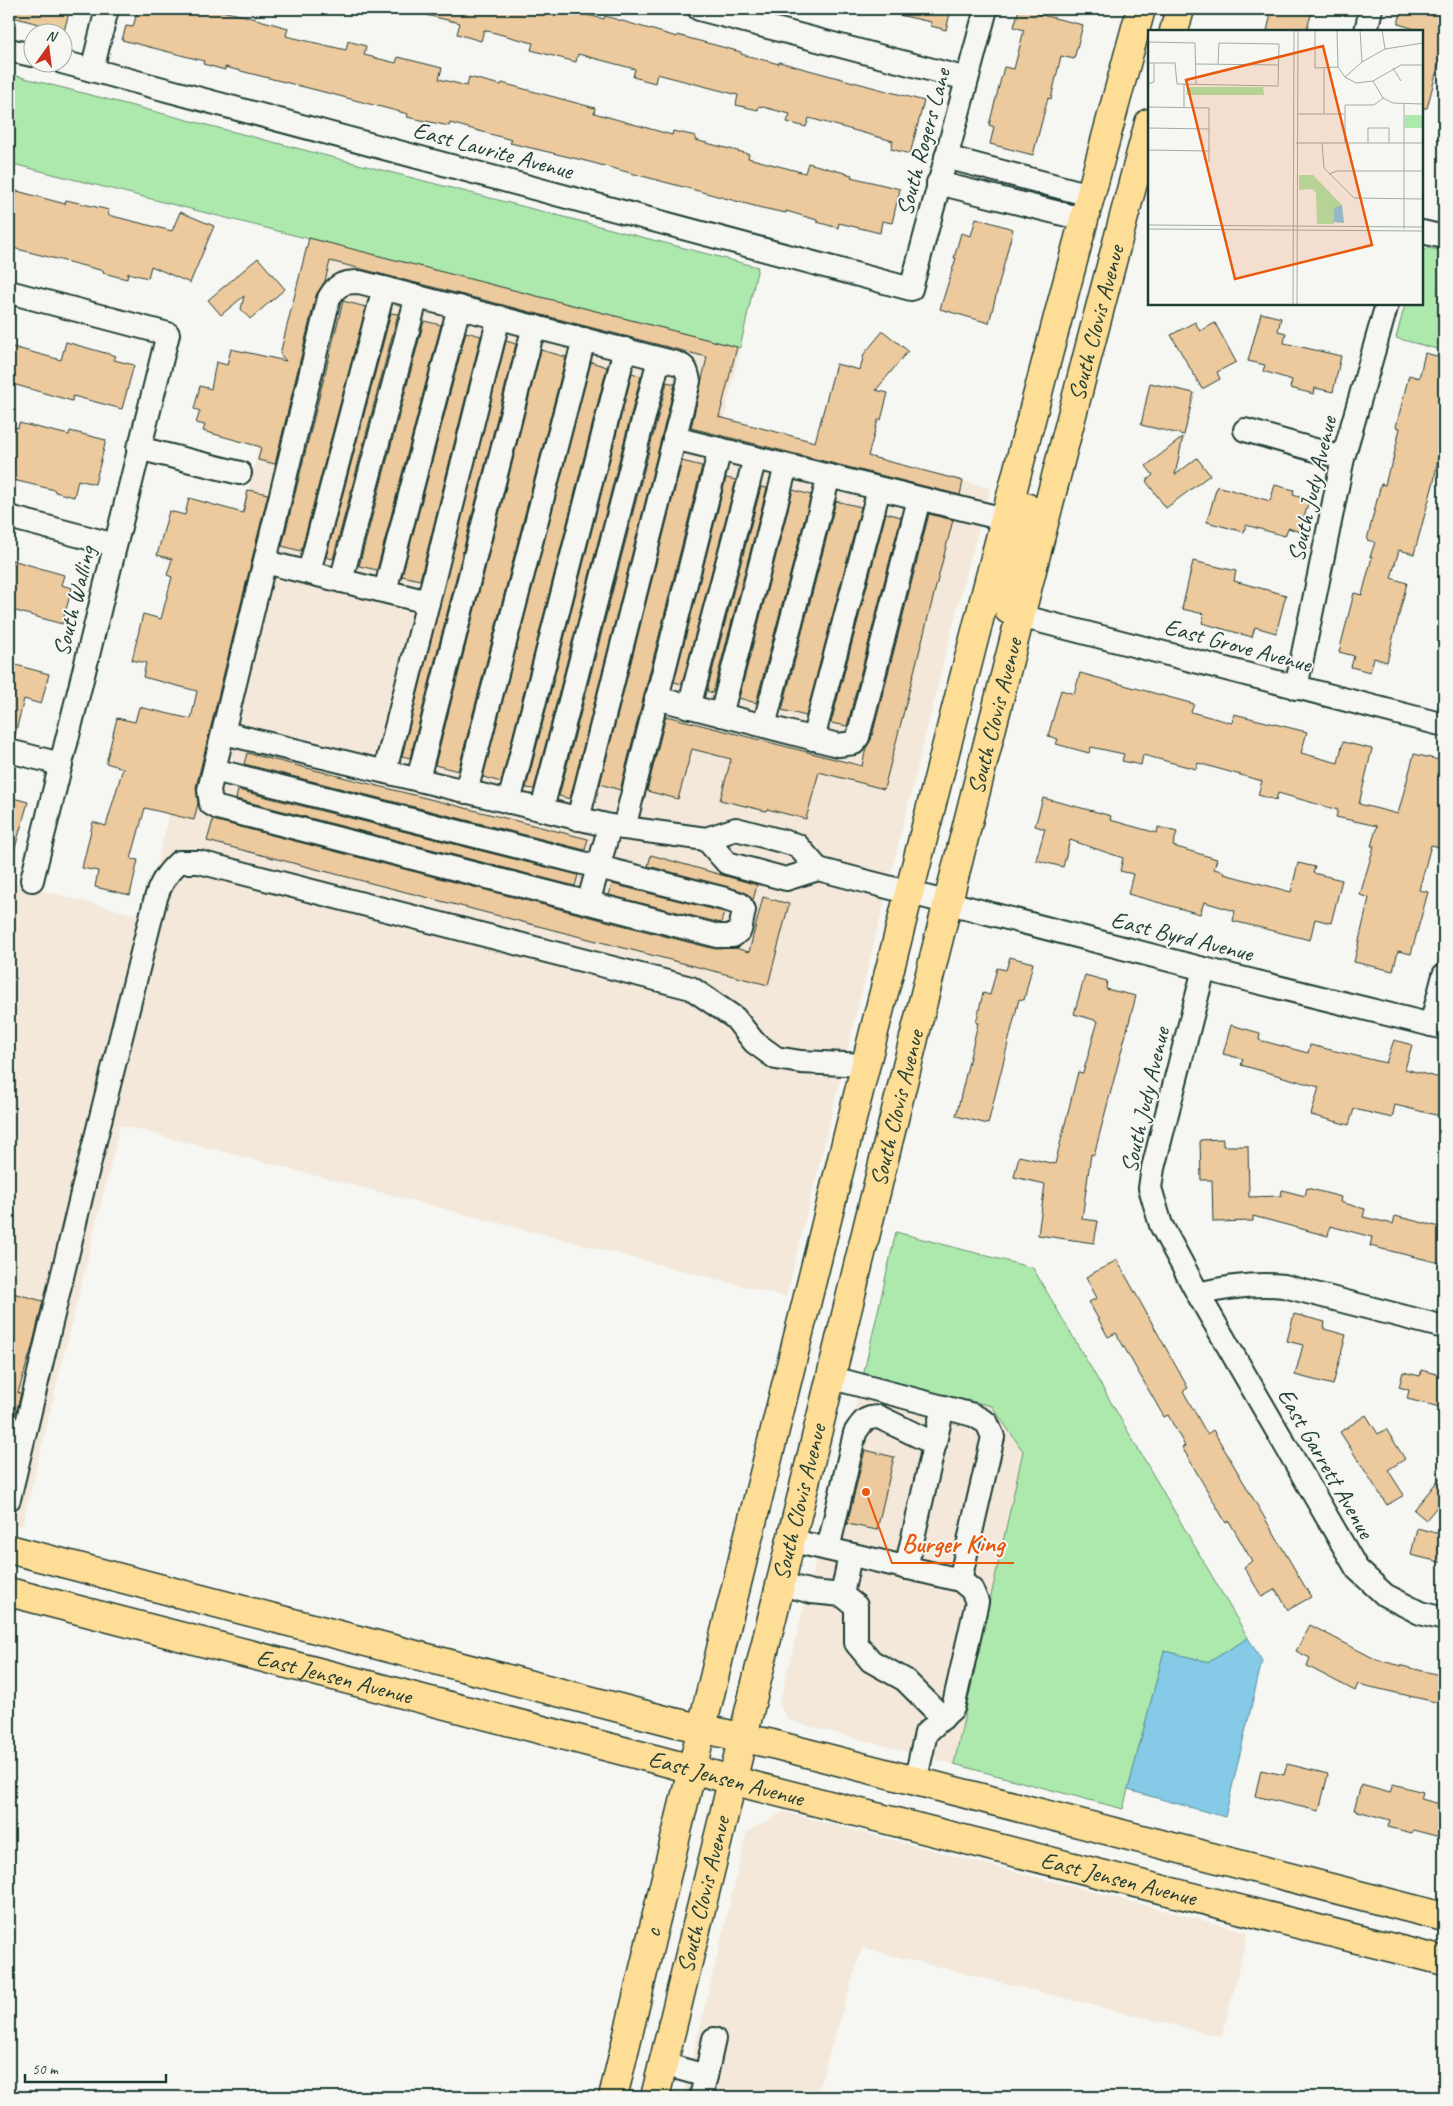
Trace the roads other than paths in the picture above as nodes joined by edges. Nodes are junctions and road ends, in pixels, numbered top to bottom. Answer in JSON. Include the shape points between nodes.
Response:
{"nodes":[{"id":1,"x":107,"y":9,"type":"edge"},
{"id":2,"x":699,"y":9,"type":"edge"},
{"id":3,"x":986,"y":9,"type":"edge"},
{"id":4,"x":1141,"y":9,"type":"edge"},
{"id":5,"x":1180,"y":9,"type":"edge"},
{"id":6,"x":1371,"y":9,"type":"edge"},
{"id":7,"x":1174,"y":30,"type":"edge"},
{"id":8,"x":1366,"y":30,"type":"edge"},
{"id":9,"x":9,"y":50,"type":"edge"},
{"id":10,"x":22,"y":53,"type":"edge"},
{"id":11,"x":72,"y":65,"type":"edge"},
{"id":12,"x":92,"y":70,"type":"junction"},
{"id":13,"x":967,"y":79,"type":"junction"},
{"id":14,"x":1148,"y":127,"type":"edge"},
{"id":15,"x":946,"y":157,"type":"junction"},
{"id":16,"x":938,"y":183,"type":"junction"},
{"id":17,"x":1087,"y":207,"type":"junction"},
{"id":18,"x":1423,"y":232,"type":"edge"},
{"id":19,"x":1444,"y":237,"type":"edge"},
{"id":20,"x":384,"y":288,"type":"junction"},
{"id":21,"x":912,"y":289,"type":"joint"},
{"id":22,"x":9,"y":292,"type":"edge"},
{"id":23,"x":417,"y":296,"type":"junction"},
{"id":24,"x":1387,"y":305,"type":"edge"},
{"id":25,"x":459,"y":307,"type":"junction"},
{"id":26,"x":499,"y":317,"type":"junction"},
{"id":27,"x":534,"y":326,"type":"junction"},
{"id":28,"x":584,"y":339,"type":"junction"},
{"id":29,"x":625,"y":350,"type":"junction"},
{"id":30,"x":659,"y":359,"type":"junction"},
{"id":31,"x":1245,"y":430,"type":"dead end"},
{"id":32,"x":674,"y":438,"type":"junction"},
{"id":33,"x":1026,"y":438,"type":"junction"},
{"id":34,"x":138,"y":448,"type":"junction"},
{"id":35,"x":720,"y":449,"type":"junction"},
{"id":36,"x":755,"y":458,"type":"junction"},
{"id":37,"x":1343,"y":458,"type":"junction"},
{"id":38,"x":786,"y":466,"type":"junction"},
{"id":39,"x":240,"y":473,"type":"dead end"},
{"id":40,"x":829,"y":476,"type":"junction"},
{"id":41,"x":879,"y":489,"type":"junction"},
{"id":42,"x":919,"y":499,"type":"junction"},
{"id":43,"x":9,"y":517,"type":"edge"},
{"id":44,"x":1004,"y":519,"type":"junction"},
{"id":45,"x":115,"y":545,"type":"junction"},
{"id":46,"x":265,"y":562,"type":"junction"},
{"id":47,"x":309,"y":572,"type":"junction"},
{"id":48,"x":341,"y":580,"type":"junction"},
{"id":49,"x":385,"y":592,"type":"junction"},
{"id":50,"x":428,"y":602,"type":"junction"},
{"id":51,"x":1020,"y":616,"type":"junction"},
{"id":52,"x":1296,"y":688,"type":"junction"},
{"id":53,"x":656,"y":698,"type":"junction"},
{"id":54,"x":689,"y":707,"type":"junction"},
{"id":55,"x":721,"y":715,"type":"junction"},
{"id":56,"x":1444,"y":725,"type":"edge"},
{"id":57,"x":764,"y":726,"type":"junction"},
{"id":58,"x":224,"y":733,"type":"junction"},
{"id":59,"x":813,"y":739,"type":"junction"},
{"id":60,"x":9,"y":750,"type":"edge"},
{"id":61,"x":60,"y":764,"type":"junction"},
{"id":62,"x":214,"y":770,"type":"junction"},
{"id":63,"x":385,"y":771,"type":"junction"},
{"id":64,"x":418,"y":779,"type":"junction"},
{"id":65,"x":466,"y":792,"type":"junction"},
{"id":66,"x":509,"y":802,"type":"junction"},
{"id":67,"x":542,"y":809,"type":"junction"},
{"id":68,"x":578,"y":818,"type":"junction"},
{"id":69,"x":617,"y":827,"type":"junction"},
{"id":70,"x":706,"y":839,"type":"junction"},
{"id":71,"x":598,"y":867,"type":"junction"},
{"id":72,"x":818,"y":869,"type":"junction"},
{"id":73,"x":32,"y":880,"type":"dead end"},
{"id":74,"x":908,"y":892,"type":"junction"},
{"id":75,"x":588,"y":903,"type":"junction"},
{"id":76,"x":947,"y":903,"type":"junction"},
{"id":77,"x":1204,"y":969,"type":"junction"},
{"id":78,"x":1444,"y":974,"type":"edge"},
{"id":79,"x":1438,"y":1027,"type":"edge"},
{"id":80,"x":866,"y":1065,"type":"junction"},
{"id":81,"x":1198,"y":1294,"type":"junction"},
{"id":82,"x":1444,"y":1327,"type":"edge"},
{"id":83,"x":829,"y":1377,"type":"junction"},
{"id":84,"x":943,"y":1407,"type":"junction"},
{"id":85,"x":935,"y":1444,"type":"junction"},
{"id":86,"x":9,"y":1499,"type":"edge"},
{"id":87,"x":789,"y":1540,"type":"junction"},
{"id":88,"x":828,"y":1549,"type":"junction"},
{"id":89,"x":9,"y":1550,"type":"edge"},
{"id":90,"x":850,"y":1555,"type":"junction"},
{"id":91,"x":906,"y":1568,"type":"junction"},
{"id":92,"x":960,"y":1580,"type":"junction"},
{"id":93,"x":778,"y":1583,"type":"junction"},
{"id":94,"x":9,"y":1592,"type":"edge"},
{"id":95,"x":842,"y":1595,"type":"junction"},
{"id":96,"x":1444,"y":1619,"type":"edge"},
{"id":97,"x":943,"y":1718,"type":"junction"},
{"id":98,"x":701,"y":1728,"type":"junction"},
{"id":99,"x":740,"y":1737,"type":"junction"},
{"id":100,"x":691,"y":1769,"type":"junction"},
{"id":101,"x":730,"y":1780,"type":"junction"},
{"id":102,"x":915,"y":1782,"type":"junction"},
{"id":103,"x":1444,"y":1917,"type":"edge"},
{"id":104,"x":1444,"y":1961,"type":"edge"},
{"id":105,"x":714,"y":2039,"type":"dead end"},
{"id":106,"x":663,"y":2064,"type":"junction"},
{"id":107,"x":704,"y":2087,"type":"edge"},
{"id":108,"x":613,"y":2097,"type":"edge"},
{"id":109,"x":655,"y":2097,"type":"edge"}],
"edges":[{"from":1,"to":12,"type":"street"},
{"from":2,"to":13,"type":"street"},
{"from":3,"to":13,"type":"street","name":"South Rogers Lane"},
{"from":4,"to":17,"type":"main road","name":"South Clovis Avenue"},
{"from":5,"to":7,"type":"main road"},
{"from":6,"to":8,"type":"street"},
{"from":9,"to":10,"type":"street"},
{"from":11,"to":12,"type":"street","name":"East Laurite Avenue"},
{"from":12,"to":21,"type":"street","name":"East Laurite Avenue"},
{"from":13,"to":15,"type":"street","name":"South Rogers Lane"},
{"from":14,"to":51,"type":"main road","name":"South Clovis Avenue"},
{"from":15,"to":16,"type":"street","name":"South Rogers Lane"},
{"from":15,"to":17,"type":"street"},
{"from":16,"to":17,"type":"street"},
{"from":16,"to":21,"type":"street","name":"South Rogers Lane"},
{"from":17,"to":33,"type":"main road","name":"South Clovis Avenue"},
{"from":18,"to":19,"type":"street"},
{"from":20,"to":23,"type":"street"},
{"from":20,"to":46,"type":"street","via":[[345,282],[333,290],[329,298]]},
{"from":20,"to":47,"type":"street"},
{"from":22,"to":34,"type":"street","name":"South Walling","via":[[168,334]]},
{"from":23,"to":25,"type":"street"},
{"from":23,"to":48,"type":"street"},
{"from":24,"to":37,"type":"street","name":"South Judy Avenue"},
{"from":25,"to":26,"type":"street"},
{"from":25,"to":49,"type":"street"},
{"from":26,"to":27,"type":"street"},
{"from":26,"to":50,"type":"street"},
{"from":27,"to":28,"type":"street"},
{"from":27,"to":64,"type":"street"},
{"from":28,"to":29,"type":"street"},
{"from":28,"to":65,"type":"street"},
{"from":29,"to":30,"type":"street"},
{"from":29,"to":66,"type":"street"},
{"from":30,"to":32,"type":"street","via":[[684,366],[688,372],[689,381]]},
{"from":30,"to":67,"type":"street"},
{"from":31,"to":37,"type":"street"},
{"from":32,"to":35,"type":"street"},
{"from":32,"to":68,"type":"street"},
{"from":33,"to":44,"type":"main road","name":"South Clovis Avenue"},
{"from":33,"to":51,"type":"main road","via":[[1031,448],[1034,473],[1006,591],[1009,610]]},
{"from":34,"to":39,"type":"street"},
{"from":34,"to":45,"type":"street","name":"South Walling"},
{"from":35,"to":36,"type":"street"},
{"from":35,"to":53,"type":"street"},
{"from":36,"to":38,"type":"street"},
{"from":36,"to":54,"type":"street"},
{"from":37,"to":52,"type":"street","name":"South Judy Avenue"},
{"from":38,"to":40,"type":"street"},
{"from":38,"to":55,"type":"street"},
{"from":40,"to":41,"type":"street"},
{"from":40,"to":57,"type":"street"},
{"from":41,"to":42,"type":"street"},
{"from":41,"to":59,"type":"street"},
{"from":42,"to":44,"type":"street"},
{"from":42,"to":59,"type":"street","via":[[858,737],[848,746]]},
{"from":43,"to":45,"type":"street"},
{"from":44,"to":74,"type":"main road","name":"South Clovis Avenue"},
{"from":45,"to":61,"type":"street","name":"South Walling"},
{"from":46,"to":47,"type":"street"},
{"from":46,"to":58,"type":"street"},
{"from":47,"to":48,"type":"street"},
{"from":48,"to":49,"type":"street"},
{"from":49,"to":50,"type":"street"},
{"from":50,"to":63,"type":"street"},
{"from":51,"to":52,"type":"street","name":"East Grove Avenue"},
{"from":51,"to":76,"type":"main road","name":"South Clovis Avenue"},
{"from":52,"to":56,"type":"street","name":"East Grove Avenue"},
{"from":53,"to":54,"type":"street"},
{"from":53,"to":69,"type":"street"},
{"from":54,"to":55,"type":"street"},
{"from":55,"to":57,"type":"street"},
{"from":57,"to":59,"type":"street"},
{"from":58,"to":62,"type":"street"},
{"from":58,"to":63,"type":"street"},
{"from":60,"to":61,"type":"street"},
{"from":61,"to":73,"type":"street","name":"South Walling"},
{"from":62,"to":71,"type":"street"},
{"from":62,"to":75,"type":"street","via":[[209,796],[211,804],[218,808]]},
{"from":63,"to":64,"type":"street"},
{"from":64,"to":65,"type":"street"},
{"from":65,"to":66,"type":"street"},
{"from":66,"to":67,"type":"street"},
{"from":67,"to":68,"type":"street"},
{"from":68,"to":69,"type":"street"},
{"from":69,"to":70,"type":"street"},
{"from":69,"to":71,"type":"street"},
{"from":70,"to":72,"type":"street","via":[[727,863],[778,877],[786,879]]},
{"from":70,"to":72,"type":"street","via":[[736,829],[797,845]]},
{"from":71,"to":75,"type":"street"},
{"from":71,"to":75,"type":"street","via":[[740,904],[744,910],[740,930],[733,936],[718,936]]},
{"from":72,"to":74,"type":"street","name":"East Byrd Avenue"},
{"from":74,"to":76,"type":"street","name":"East Byrd Avenue"},
{"from":74,"to":80,"type":"main road","name":"South Clovis Avenue"},
{"from":76,"to":77,"type":"street","name":"East Byrd Avenue"},
{"from":76,"to":83,"type":"main road","name":"South Clovis Avenue"},
{"from":77,"to":79,"type":"street","name":"East Byrd Avenue"},
{"from":77,"to":81,"type":"street","name":"South Judy Avenue","via":[[1152,1168],[1150,1188],[1160,1225]]},
{"from":78,"to":79,"type":"street"},
{"from":80,"to":86,"type":"street","via":[[776,1058],[754,1042],[735,1018],[691,988],[198,862],[179,862],[166,874],[155,901]]},
{"from":80,"to":98,"type":"main road","name":"South Clovis Avenue"},
{"from":81,"to":82,"type":"street","via":[[1232,1286],[1284,1286]]},
{"from":81,"to":96,"type":"street","name":"East Garrett Avenue","via":[[1357,1570],[1384,1595],[1420,1613]]},
{"from":83,"to":84,"type":"street"},
{"from":83,"to":87,"type":"main road","name":"South Clovis Avenue"},
{"from":84,"to":85,"type":"street"},
{"from":84,"to":92,"type":"street","via":[[973,1415],[987,1423],[993,1437]]},
{"from":85,"to":88,"type":"street","via":[[879,1417],[862,1421],[855,1433]]},
{"from":85,"to":91,"type":"street"},
{"from":87,"to":88,"type":"street"},
{"from":87,"to":93,"type":"main road","name":"South Clovis Avenue"},
{"from":88,"to":90,"type":"street"},
{"from":89,"to":98,"type":"main road","name":"East Jensen Avenue"},
{"from":90,"to":91,"type":"street"},
{"from":90,"to":95,"type":"street"},
{"from":91,"to":92,"type":"street"},
{"from":92,"to":97,"type":"street","via":[[972,1590],[978,1602],[953,1708]]},
{"from":93,"to":95,"type":"street","via":[[812,1592]]},
{"from":93,"to":99,"type":"main road","name":"South Clovis Avenue"},
{"from":94,"to":100,"type":"main road","name":"East Jensen Avenue"},
{"from":95,"to":97,"type":"street","via":[[856,1606],[856,1643],[871,1662],[905,1680]]},
{"from":97,"to":102,"type":"street","via":[[926,1733]]},
{"from":98,"to":99,"type":"main road","name":"East Jensen Avenue"},
{"from":98,"to":100,"type":"main road","name":"South Clovis Avenue"},
{"from":99,"to":101,"type":"main road","name":"South Clovis Avenue"},
{"from":99,"to":102,"type":"main road","name":"East Jensen Avenue"},
{"from":100,"to":101,"type":"main road","name":"East Jensen Avenue"},
{"from":100,"to":108,"type":"main road","name":"c"},
{"from":101,"to":104,"type":"main road","name":"East Jensen Avenue"},
{"from":101,"to":106,"type":"main road","name":"South Clovis Avenue"},
{"from":102,"to":103,"type":"main road","name":"East Jensen Avenue"},
{"from":105,"to":107,"type":"street"},
{"from":106,"to":107,"type":"street"},
{"from":106,"to":109,"type":"main road","name":"South Clovis Avenue"}]}
